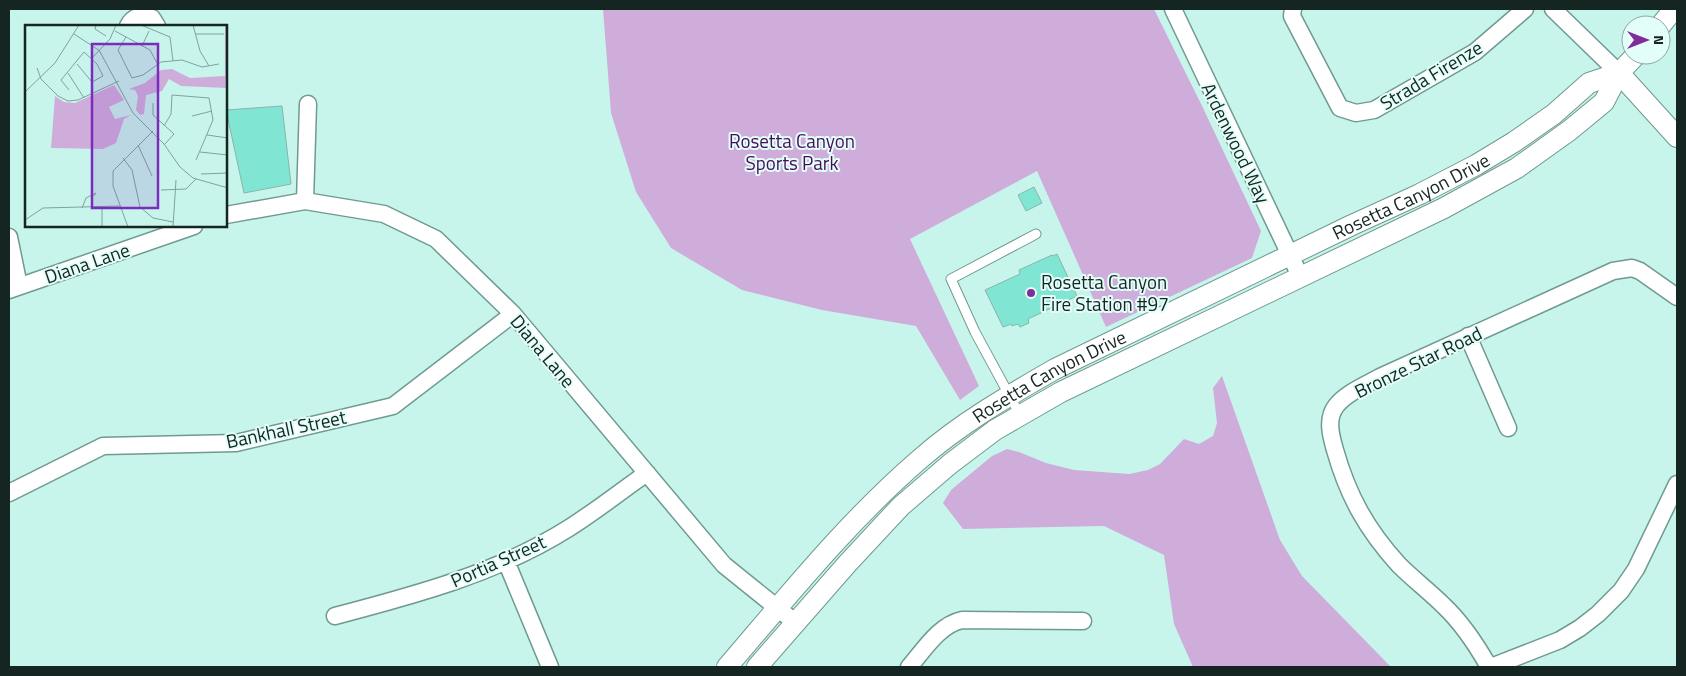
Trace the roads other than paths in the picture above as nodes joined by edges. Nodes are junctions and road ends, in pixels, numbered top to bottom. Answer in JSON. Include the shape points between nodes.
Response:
{"nodes":[{"id":1,"x":1173,"y":9,"type":"edge"},
{"id":2,"x":1293,"y":9,"type":"edge"},
{"id":3,"x":1525,"y":9,"type":"edge"},
{"id":4,"x":1553,"y":9,"type":"edge"},
{"id":5,"x":129,"y":19,"type":"edge"},
{"id":6,"x":156,"y":25,"type":"edge"},
{"id":7,"x":1627,"y":65,"type":"edge"},
{"id":8,"x":1619,"y":73,"type":"junction"},
{"id":9,"x":308,"y":104,"type":"dead end"},
{"id":10,"x":1677,"y":137,"type":"edge"},
{"id":11,"x":305,"y":201,"type":"junction"},
{"id":12,"x":228,"y":215,"type":"edge"},
{"id":13,"x":188,"y":228,"type":"edge"},
{"id":14,"x":1036,"y":234,"type":"dead end"},
{"id":15,"x":9,"y":237,"type":"edge"},
{"id":16,"x":1290,"y":256,"type":"junction"},
{"id":17,"x":1300,"y":276,"type":"junction"},
{"id":18,"x":14,"y":288,"type":"edge"},
{"id":19,"x":1677,"y":297,"type":"edge"},
{"id":20,"x":513,"y":314,"type":"junction"},
{"id":21,"x":1468,"y":336,"type":"junction"},
{"id":22,"x":1008,"y":396,"type":"junction"},
{"id":23,"x":1020,"y":416,"type":"junction"},
{"id":24,"x":1508,"y":428,"type":"dead end"},
{"id":25,"x":647,"y":473,"type":"junction"},
{"id":26,"x":1677,"y":484,"type":"edge"},
{"id":27,"x":9,"y":493,"type":"edge"},
{"id":28,"x":1671,"y":513,"type":"edge"},
{"id":29,"x":506,"y":561,"type":"junction"},
{"id":30,"x":778,"y":608,"type":"junction"},
{"id":31,"x":334,"y":616,"type":"dead end"},
{"id":32,"x":1083,"y":621,"type":"dead end"},
{"id":33,"x":796,"y":623,"type":"junction"},
{"id":34,"x":550,"y":667,"type":"edge"},
{"id":35,"x":727,"y":667,"type":"edge"},
{"id":36,"x":757,"y":667,"type":"edge"},
{"id":37,"x":909,"y":667,"type":"edge"},
{"id":38,"x":1490,"y":667,"type":"edge"}],
"edges":[{"from":1,"to":16,"type":"street","name":"Ardenwood Way"},
{"from":2,"to":3,"type":"street","name":"Strada Firenze","via":[[1292,16],[1340,108],[1356,113],[1374,110],[1475,52]]},
{"from":4,"to":8,"type":"street"},
{"from":5,"to":6,"type":"street","via":[[146,16]]},
{"from":7,"to":8,"type":"street","name":"Rosetta Canyon Drive"},
{"from":8,"to":10,"type":"street"},
{"from":8,"to":16,"type":"street","name":"Rosetta Canyon Drive","via":[[1590,83],[1554,114],[1476,165]]},
{"from":8,"to":17,"type":"street","name":"Rosetta Canyon Drive","via":[[1604,102],[1516,168],[1444,208]]},
{"from":9,"to":11,"type":"street"},
{"from":11,"to":12,"type":"street","name":"Diana Lane"},
{"from":11,"to":20,"type":"street","name":"Diana Lane","via":[[384,214],[436,238]]},
{"from":13,"to":18,"type":"street","name":"Diana Lane"},
{"from":14,"to":22,"type":"lane","via":[[951,279]]},
{"from":15,"to":18,"type":"street"},
{"from":16,"to":17,"type":"street","name":"Ardenwood Way"},
{"from":16,"to":22,"type":"street","name":"Rosetta Canyon Drive","via":[[1055,369]]},
{"from":17,"to":23,"type":"street","name":"Rosetta Canyon Drive","via":[[1061,392]]},
{"from":19,"to":21,"type":"street","name":"Bronze Star Road","via":[[1640,271],[1624,268]]},
{"from":20,"to":25,"type":"street","name":"Diana Lane"},
{"from":20,"to":27,"type":"street","name":"Bankhall Street","via":[[393,406],[236,443],[103,446]]},
{"from":21,"to":24,"type":"street"},
{"from":21,"to":38,"type":"street","name":"Bronze Star Road","via":[[1352,393],[1336,406],[1330,422],[1341,471],[1363,520],[1400,566],[1463,626]]},
{"from":22,"to":23,"type":"lane"},
{"from":22,"to":30,"type":"street","name":"Rosetta Canyon Drive","via":[[944,439],[877,497]]},
{"from":23,"to":33,"type":"street","name":"Rosetta Canyon Drive","via":[[995,430],[950,464],[901,506]]},
{"from":25,"to":29,"type":"street","name":"Portia Street","via":[[568,528]]},
{"from":25,"to":30,"type":"street","name":"Diana Lane","via":[[724,565]]},
{"from":26,"to":28,"type":"street"},
{"from":28,"to":38,"type":"street","via":[[1621,591],[1598,614],[1560,640]]},
{"from":29,"to":31,"type":"street","name":"Portia Street","via":[[460,580]]},
{"from":29,"to":34,"type":"street"},
{"from":30,"to":33,"type":"street","name":"Diana Lane"},
{"from":30,"to":35,"type":"street","name":"Rosetta Canyon Drive"},
{"from":32,"to":37,"type":"street","via":[[953,622]]},
{"from":33,"to":36,"type":"street","name":"Rosetta Canyon Drive"}]}
